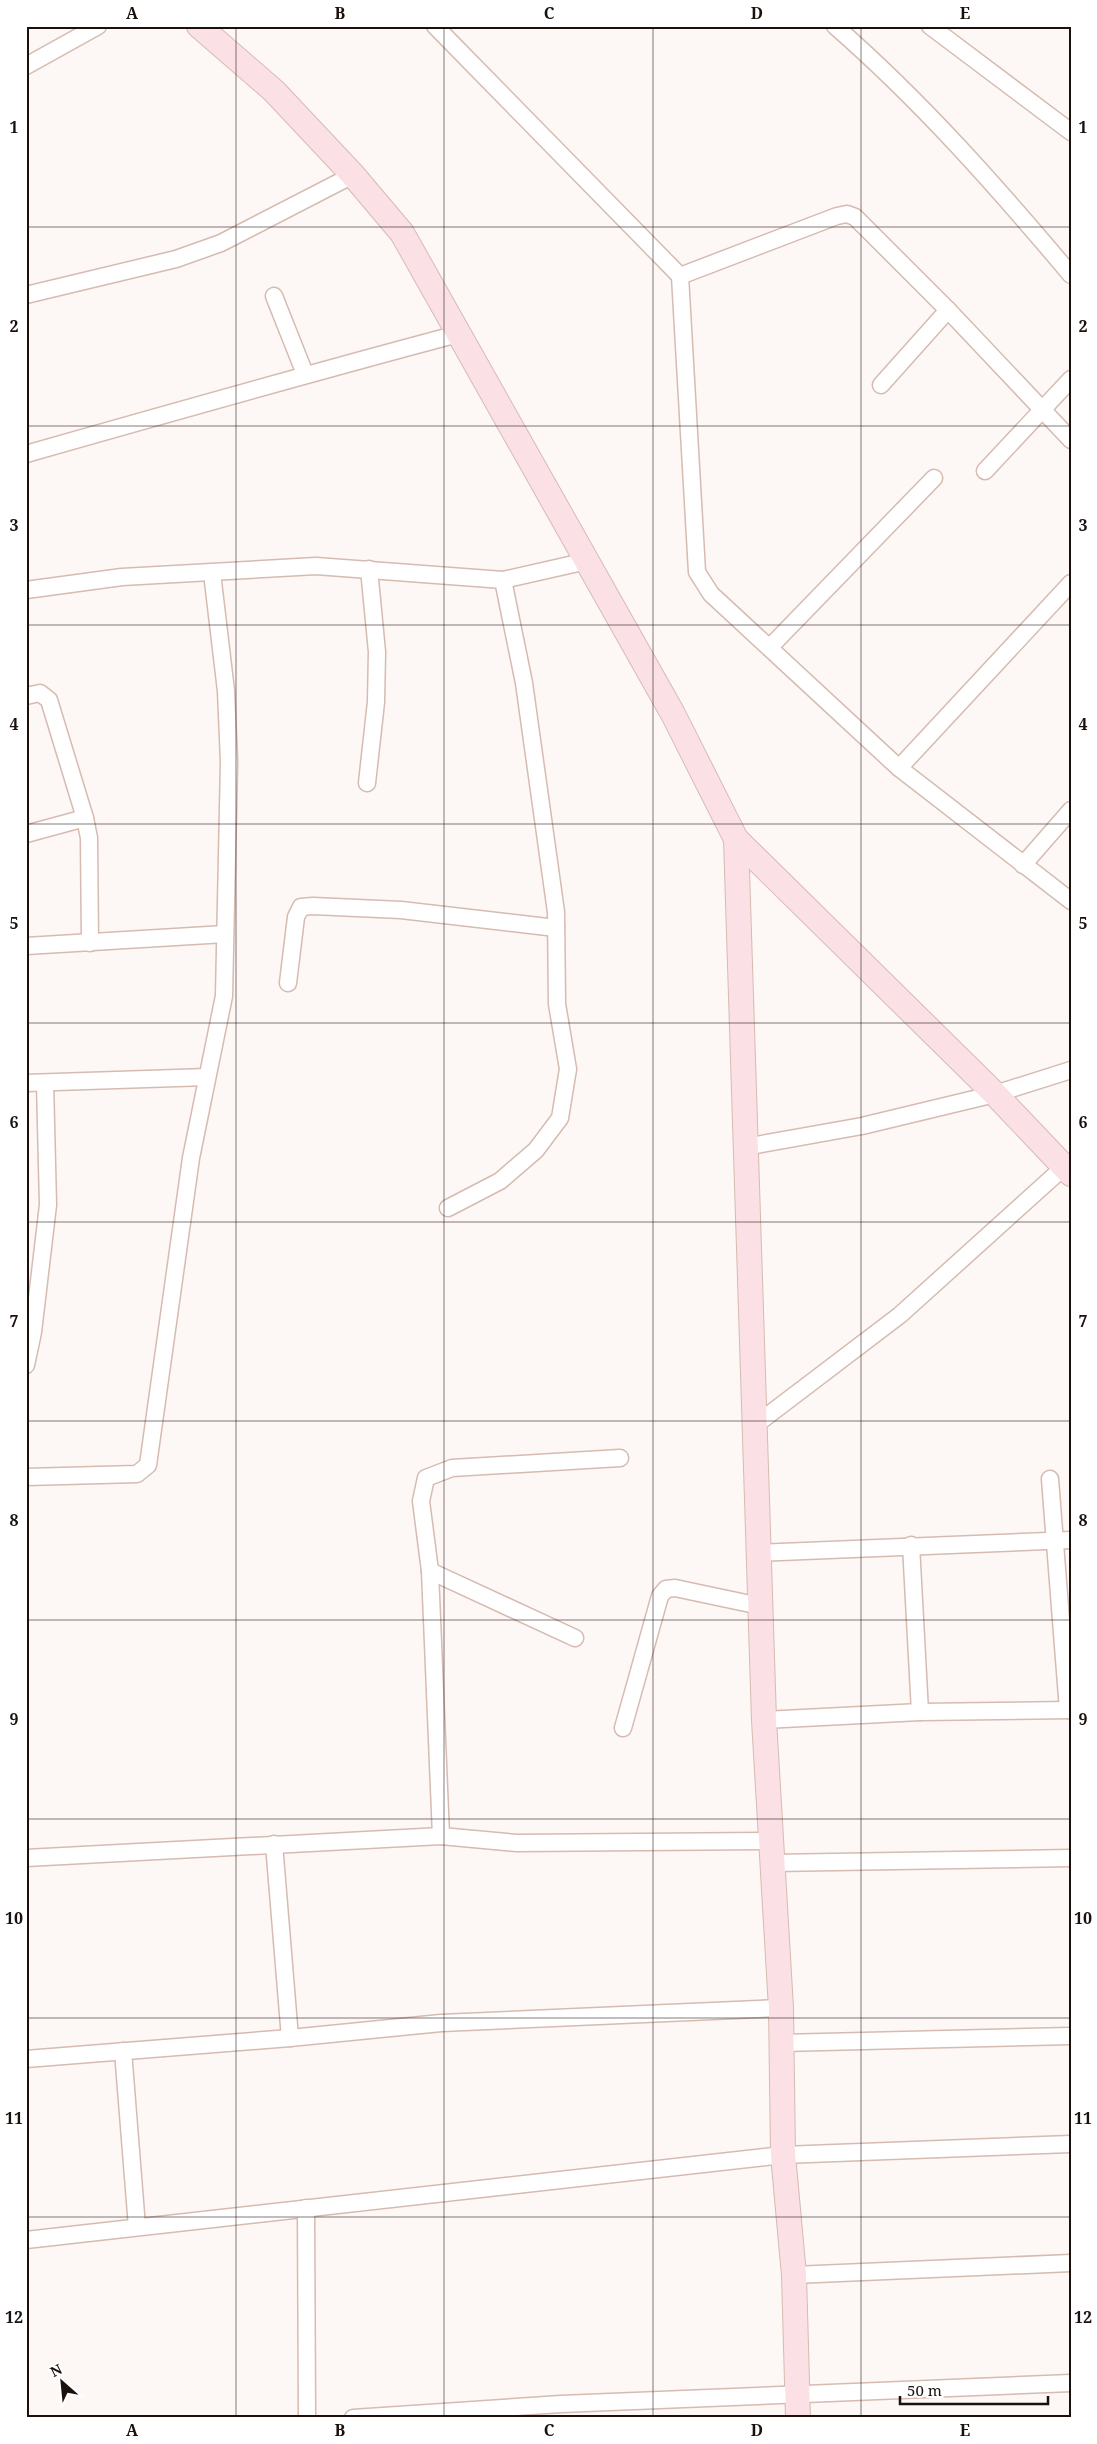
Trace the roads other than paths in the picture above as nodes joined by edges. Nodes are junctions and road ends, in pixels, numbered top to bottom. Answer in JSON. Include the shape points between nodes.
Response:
{"nodes":[{"id":1,"x":98,"y":26,"type":"edge"},
{"id":2,"x":199,"y":26,"type":"edge"},
{"id":3,"x":435,"y":26,"type":"edge"},
{"id":4,"x":835,"y":26,"type":"edge"},
{"id":5,"x":930,"y":26,"type":"edge"},
{"id":6,"x":26,"y":66,"type":"edge"},
{"id":7,"x":1071,"y":132,"type":"edge"},
{"id":8,"x":353,"y":176,"type":"junction"},
{"id":9,"x":1071,"y":275,"type":"edge"},
{"id":10,"x":680,"y":276,"type":"junction"},
{"id":11,"x":26,"y":295,"type":"edge"},
{"id":12,"x":274,"y":296,"type":"dead end"},
{"id":13,"x":948,"y":310,"type":"junction"},
{"id":14,"x":458,"y":334,"type":"junction"},
{"id":15,"x":305,"y":374,"type":"junction"},
{"id":16,"x":1071,"y":379,"type":"edge"},
{"id":17,"x":881,"y":385,"type":"dead end"},
{"id":18,"x":1043,"y":410,"type":"junction"},
{"id":19,"x":1071,"y":440,"type":"edge"},
{"id":20,"x":26,"y":454,"type":"edge"},
{"id":21,"x":985,"y":471,"type":"dead end"},
{"id":22,"x":934,"y":478,"type":"dead end"},
{"id":23,"x":588,"y":561,"type":"junction"},
{"id":24,"x":369,"y":569,"type":"junction"},
{"id":25,"x":212,"y":573,"type":"junction"},
{"id":26,"x":503,"y":580,"type":"junction"},
{"id":27,"x":1071,"y":583,"type":"edge"},
{"id":28,"x":26,"y":590,"type":"edge"},
{"id":29,"x":770,"y":647,"type":"junction"},
{"id":30,"x":26,"y":696,"type":"edge"},
{"id":31,"x":900,"y":768,"type":"junction"},
{"id":32,"x":367,"y":783,"type":"dead end"},
{"id":33,"x":1071,"y":810,"type":"edge"},
{"id":34,"x":85,"y":818,"type":"junction"},
{"id":35,"x":26,"y":834,"type":"edge"},
{"id":36,"x":736,"y":839,"type":"junction"},
{"id":37,"x":1023,"y":865,"type":"junction"},
{"id":38,"x":1071,"y":901,"type":"edge"},
{"id":39,"x":556,"y":928,"type":"junction"},
{"id":40,"x":225,"y":934,"type":"junction"},
{"id":41,"x":90,"y":943,"type":"junction"},
{"id":42,"x":26,"y":946,"type":"edge"},
{"id":43,"x":288,"y":983,"type":"dead end"},
{"id":44,"x":1071,"y":1070,"type":"edge"},
{"id":45,"x":206,"y":1077,"type":"junction"},
{"id":46,"x":45,"y":1083,"type":"junction"},
{"id":47,"x":26,"y":1084,"type":"edge"},
{"id":48,"x":995,"y":1094,"type":"junction"},
{"id":49,"x":745,"y":1147,"type":"junction"},
{"id":50,"x":1067,"y":1170,"type":"edge"},
{"id":51,"x":448,"y":1208,"type":"dead end"},
{"id":52,"x":26,"y":1365,"type":"edge"},
{"id":53,"x":754,"y":1426,"type":"junction"},
{"id":54,"x":620,"y":1458,"type":"dead end"},
{"id":55,"x":26,"y":1477,"type":"edge"},
{"id":56,"x":1050,"y":1479,"type":"dead end"},
{"id":57,"x":1063,"y":1539,"type":"edge"},
{"id":58,"x":912,"y":1545,"type":"junction"},
{"id":59,"x":758,"y":1552,"type":"junction"},
{"id":60,"x":430,"y":1571,"type":"junction"},
{"id":61,"x":760,"y":1606,"type":"junction"},
{"id":62,"x":575,"y":1638,"type":"dead end"},
{"id":63,"x":1069,"y":1710,"type":"edge"},
{"id":64,"x":920,"y":1712,"type":"junction"},
{"id":65,"x":764,"y":1720,"type":"junction"},
{"id":66,"x":622,"y":1728,"type":"dead end"},
{"id":67,"x":441,"y":1836,"type":"junction"},
{"id":68,"x":274,"y":1844,"type":"junction"},
{"id":69,"x":772,"y":1852,"type":"junction"},
{"id":70,"x":26,"y":1858,"type":"edge"},
{"id":71,"x":1071,"y":1858,"type":"edge"},
{"id":72,"x":781,"y":2008,"type":"junction"},
{"id":73,"x":1071,"y":2036,"type":"edge"},
{"id":74,"x":290,"y":2038,"type":"junction"},
{"id":75,"x":781,"y":2043,"type":"junction"},
{"id":76,"x":123,"y":2051,"type":"junction"},
{"id":77,"x":26,"y":2059,"type":"edge"},
{"id":78,"x":1071,"y":2144,"type":"edge"},
{"id":79,"x":783,"y":2155,"type":"junction"},
{"id":80,"x":306,"y":2208,"type":"junction"},
{"id":81,"x":137,"y":2227,"type":"junction"},
{"id":82,"x":26,"y":2240,"type":"edge"},
{"id":83,"x":1071,"y":2263,"type":"edge"},
{"id":84,"x":794,"y":2275,"type":"junction"},
{"id":85,"x":1071,"y":2383,"type":"edge"},
{"id":86,"x":798,"y":2406,"type":"edge"},
{"id":87,"x":307,"y":2418,"type":"edge"},
{"id":88,"x":353,"y":2418,"type":"edge"}],
"edges":[{"from":1,"to":6,"type":"street"},
{"from":2,"to":8,"type":"street","via":[[274,91]]},
{"from":3,"to":10,"type":"street"},
{"from":4,"to":9,"type":"street","via":[[912,95]]},
{"from":5,"to":7,"type":"street"},
{"from":8,"to":11,"type":"street","via":[[221,243],[176,259]]},
{"from":8,"to":14,"type":"street","via":[[402,233]]},
{"from":10,"to":13,"type":"street","via":[[847,214],[855,217]]},
{"from":10,"to":29,"type":"street","via":[[698,572],[712,594]]},
{"from":12,"to":15,"type":"street"},
{"from":13,"to":17,"type":"street"},
{"from":13,"to":18,"type":"street"},
{"from":14,"to":15,"type":"street"},
{"from":14,"to":23,"type":"street"},
{"from":15,"to":20,"type":"street"},
{"from":16,"to":18,"type":"street"},
{"from":18,"to":19,"type":"street"},
{"from":18,"to":21,"type":"street"},
{"from":22,"to":29,"type":"street"},
{"from":23,"to":26,"type":"street"},
{"from":23,"to":36,"type":"street","via":[[673,714]]},
{"from":24,"to":25,"type":"street","via":[[316,566]]},
{"from":24,"to":26,"type":"street"},
{"from":24,"to":32,"type":"street","via":[[377,652],[376,702]]},
{"from":25,"to":28,"type":"street","via":[[122,577]]},
{"from":25,"to":40,"type":"street","via":[[226,691],[229,762]]},
{"from":26,"to":39,"type":"street","via":[[524,683]]},
{"from":27,"to":31,"type":"street"},
{"from":29,"to":31,"type":"street"},
{"from":30,"to":34,"type":"street","via":[[40,693],[49,700]]},
{"from":31,"to":37,"type":"street"},
{"from":33,"to":37,"type":"street"},
{"from":34,"to":35,"type":"street"},
{"from":34,"to":41,"type":"street","via":[[90,838]]},
{"from":36,"to":48,"type":"street"},
{"from":36,"to":49,"type":"street"},
{"from":37,"to":38,"type":"street"},
{"from":39,"to":43,"type":"street","via":[[401,910],[301,907],[296,917]]},
{"from":39,"to":51,"type":"street","via":[[557,1004],[568,1069],[560,1118],[536,1150],[500,1181]]},
{"from":40,"to":41,"type":"street"},
{"from":40,"to":45,"type":"street","via":[[224,996]]},
{"from":41,"to":42,"type":"street"},
{"from":44,"to":48,"type":"street"},
{"from":45,"to":46,"type":"street"},
{"from":45,"to":55,"type":"street","via":[[190,1158],[148,1465],[137,1474]]},
{"from":46,"to":47,"type":"street"},
{"from":46,"to":52,"type":"street","via":[[48,1205],[34,1332]]},
{"from":48,"to":49,"type":"street","via":[[862,1126]]},
{"from":48,"to":50,"type":"street"},
{"from":49,"to":53,"type":"street"},
{"from":50,"to":53,"type":"street","via":[[900,1315]]},
{"from":53,"to":59,"type":"street"},
{"from":54,"to":60,"type":"street","via":[[452,1468],[426,1478],[421,1501]]},
{"from":56,"to":57,"type":"street"},
{"from":57,"to":58,"type":"street"},
{"from":57,"to":63,"type":"street"},
{"from":58,"to":59,"type":"street"},
{"from":58,"to":64,"type":"street"},
{"from":59,"to":61,"type":"street"},
{"from":60,"to":62,"type":"street"},
{"from":60,"to":67,"type":"street"},
{"from":61,"to":65,"type":"street"},
{"from":61,"to":66,"type":"street","via":[[675,1588],[666,1589],[660,1596]]},
{"from":63,"to":64,"type":"street"},
{"from":64,"to":65,"type":"street"},
{"from":65,"to":69,"type":"street"},
{"from":67,"to":68,"type":"street"},
{"from":67,"to":69,"type":"street","via":[[517,1843]]},
{"from":68,"to":70,"type":"street"},
{"from":68,"to":74,"type":"street"},
{"from":69,"to":71,"type":"street"},
{"from":69,"to":72,"type":"street"},
{"from":72,"to":74,"type":"street","via":[[441,2023]]},
{"from":72,"to":75,"type":"street"},
{"from":73,"to":75,"type":"street"},
{"from":74,"to":76,"type":"street"},
{"from":75,"to":79,"type":"street"},
{"from":76,"to":77,"type":"street"},
{"from":76,"to":81,"type":"street"},
{"from":78,"to":79,"type":"street"},
{"from":79,"to":80,"type":"street"},
{"from":79,"to":84,"type":"street"},
{"from":80,"to":81,"type":"street"},
{"from":80,"to":87,"type":"street"},
{"from":81,"to":82,"type":"street"},
{"from":83,"to":84,"type":"street"},
{"from":84,"to":86,"type":"street"},
{"from":85,"to":86,"type":"street"},
{"from":86,"to":88,"type":"street","via":[[561,2404]]}]}
